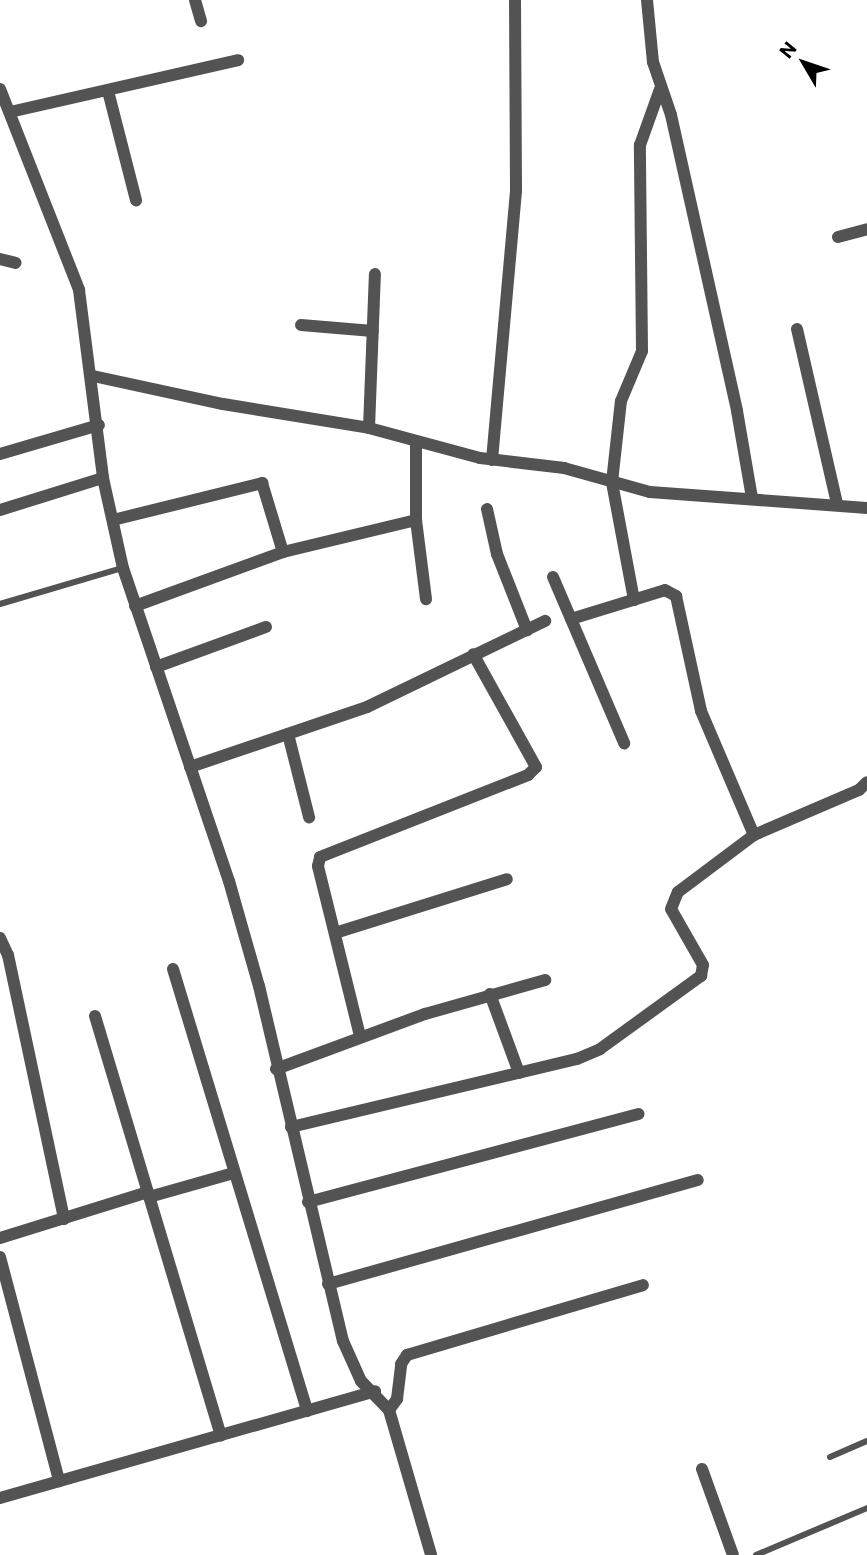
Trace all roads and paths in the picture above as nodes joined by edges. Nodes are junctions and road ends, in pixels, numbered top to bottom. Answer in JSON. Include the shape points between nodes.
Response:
{"nodes":[{"id":1,"x":195,"y":0,"type":"edge"},
{"id":2,"x":515,"y":0,"type":"edge"},
{"id":3,"x":647,"y":0,"type":"edge"},
{"id":4,"x":201,"y":21,"type":"dead end"},
{"id":5,"x":238,"y":60,"type":"dead end"},
{"id":6,"x":0,"y":89,"type":"edge"},
{"id":7,"x":660,"y":89,"type":"junction"},
{"id":8,"x":108,"y":91,"type":"junction"},
{"id":9,"x":10,"y":112,"type":"junction"},
{"id":10,"x":136,"y":200,"type":"dead end"},
{"id":11,"x":866,"y":234,"type":"edge"},
{"id":12,"x":838,"y":237,"type":"dead end"},
{"id":13,"x":0,"y":259,"type":"edge"},
{"id":14,"x":16,"y":263,"type":"dead end"},
{"id":15,"x":375,"y":274,"type":"dead end"},
{"id":16,"x":301,"y":325,"type":"dead end"},
{"id":17,"x":797,"y":329,"type":"dead end"},
{"id":18,"x":373,"y":331,"type":"junction"},
{"id":19,"x":93,"y":376,"type":"junction"},
{"id":20,"x":99,"y":425,"type":"junction"},
{"id":21,"x":369,"y":428,"type":"junction"},
{"id":22,"x":416,"y":442,"type":"junction"},
{"id":23,"x":0,"y":454,"type":"edge"},
{"id":24,"x":492,"y":460,"type":"junction"},
{"id":25,"x":103,"y":478,"type":"junction"},
{"id":26,"x":612,"y":482,"type":"junction"},
{"id":27,"x":752,"y":498,"type":"junction"},
{"id":28,"x":837,"y":504,"type":"junction"},
{"id":29,"x":867,"y":508,"type":"edge"},
{"id":30,"x":487,"y":509,"type":"dead end"},
{"id":31,"x":0,"y":510,"type":"edge"},
{"id":32,"x":113,"y":520,"type":"junction"},
{"id":33,"x":416,"y":520,"type":"junction"},
{"id":34,"x":283,"y":552,"type":"junction"},
{"id":35,"x":122,"y":568,"type":"junction"},
{"id":36,"x":553,"y":577,"type":"dead end"},
{"id":37,"x":426,"y":599,"type":"dead end"},
{"id":38,"x":634,"y":600,"type":"junction"},
{"id":39,"x":0,"y":604,"type":"edge"},
{"id":40,"x":135,"y":606,"type":"junction"},
{"id":41,"x":571,"y":619,"type":"junction"},
{"id":42,"x":545,"y":621,"type":"dead end"},
{"id":43,"x":266,"y":627,"type":"dead end"},
{"id":44,"x":527,"y":629,"type":"junction"},
{"id":45,"x":473,"y":654,"type":"junction"},
{"id":46,"x":156,"y":667,"type":"junction"},
{"id":47,"x":289,"y":734,"type":"junction"},
{"id":48,"x":624,"y":743,"type":"dead end"},
{"id":49,"x":190,"y":767,"type":"junction"},
{"id":50,"x":867,"y":782,"type":"edge"},
{"id":51,"x":309,"y":817,"type":"dead end"},
{"id":52,"x":754,"y":835,"type":"junction"},
{"id":53,"x":507,"y":879,"type":"dead end"},
{"id":54,"x":335,"y":933,"type":"junction"},
{"id":55,"x":0,"y":938,"type":"edge"},
{"id":56,"x":173,"y":969,"type":"dead end"},
{"id":57,"x":545,"y":980,"type":"dead end"},
{"id":58,"x":490,"y":994,"type":"junction"},
{"id":59,"x":95,"y":1016,"type":"dead end"},
{"id":60,"x":359,"y":1036,"type":"junction"},
{"id":61,"x":276,"y":1069,"type":"junction"},
{"id":62,"x":519,"y":1073,"type":"junction"},
{"id":63,"x":639,"y":1114,"type":"dead end"},
{"id":64,"x":291,"y":1127,"type":"junction"},
{"id":65,"x":234,"y":1173,"type":"junction"},
{"id":66,"x":698,"y":1180,"type":"dead end"},
{"id":67,"x":149,"y":1195,"type":"junction"},
{"id":68,"x":308,"y":1202,"type":"junction"},
{"id":69,"x":64,"y":1219,"type":"junction"},
{"id":70,"x":0,"y":1238,"type":"edge"},
{"id":71,"x":0,"y":1257,"type":"edge"},
{"id":72,"x":328,"y":1284,"type":"junction"},
{"id":73,"x":643,"y":1285,"type":"dead end"},
{"id":74,"x":375,"y":1391,"type":"junction"},
{"id":75,"x":389,"y":1410,"type":"junction"},
{"id":76,"x":307,"y":1411,"type":"junction"},
{"id":77,"x":221,"y":1435,"type":"junction"},
{"id":78,"x":867,"y":1441,"type":"edge"},
{"id":79,"x":830,"y":1457,"type":"dead end"},
{"id":80,"x":702,"y":1469,"type":"dead end"},
{"id":81,"x":59,"y":1482,"type":"junction"},
{"id":82,"x":0,"y":1498,"type":"edge"},
{"id":83,"x":867,"y":1508,"type":"edge"},
{"id":84,"x":431,"y":1555,"type":"edge"},
{"id":85,"x":733,"y":1555,"type":"edge"},
{"id":86,"x":756,"y":1555,"type":"edge"}],
"edges":[{"from":1,"to":4,"type":"street"},
{"from":2,"to":24,"type":"street","via":[[516,191]]},
{"from":3,"to":7,"type":"street"},
{"from":5,"to":8,"type":"street"},
{"from":6,"to":9,"type":"street"},
{"from":7,"to":26,"type":"street","via":[[640,145],[642,351],[623,391]]},
{"from":7,"to":27,"type":"street","via":[[671,115]]},
{"from":8,"to":9,"type":"street"},
{"from":8,"to":10,"type":"street"},
{"from":9,"to":19,"type":"street","via":[[79,290]]},
{"from":11,"to":12,"type":"street"},
{"from":13,"to":14,"type":"street"},
{"from":15,"to":18,"type":"street"},
{"from":16,"to":18,"type":"street"},
{"from":17,"to":28,"type":"street"},
{"from":18,"to":21,"type":"street"},
{"from":19,"to":20,"type":"street"},
{"from":19,"to":21,"type":"street"},
{"from":20,"to":23,"type":"street"},
{"from":20,"to":25,"type":"street"},
{"from":21,"to":22,"type":"street"},
{"from":22,"to":24,"type":"street"},
{"from":22,"to":33,"type":"street"},
{"from":24,"to":26,"type":"street","via":[[565,468]]},
{"from":25,"to":31,"type":"street"},
{"from":25,"to":32,"type":"street"},
{"from":26,"to":27,"type":"street","via":[[650,492]]},
{"from":26,"to":38,"type":"street"},
{"from":27,"to":28,"type":"street"},
{"from":28,"to":29,"type":"street"},
{"from":30,"to":44,"type":"street","via":[[497,554]]},
{"from":32,"to":34,"type":"street","via":[[262,483]]},
{"from":32,"to":35,"type":"street"},
{"from":33,"to":34,"type":"street"},
{"from":33,"to":37,"type":"street"},
{"from":34,"to":40,"type":"street"},
{"from":35,"to":39,"type":"lane"},
{"from":35,"to":40,"type":"street"},
{"from":36,"to":41,"type":"street"},
{"from":38,"to":41,"type":"street"},
{"from":38,"to":52,"type":"street","via":[[666,590],[676,596],[701,711]]},
{"from":40,"to":46,"type":"street"},
{"from":41,"to":48,"type":"street"},
{"from":42,"to":44,"type":"street"},
{"from":43,"to":46,"type":"street"},
{"from":44,"to":45,"type":"street"},
{"from":45,"to":47,"type":"street","via":[[367,707]]},
{"from":45,"to":54,"type":"street","via":[[536,767],[528,775],[320,857],[318,866]]},
{"from":46,"to":49,"type":"street"},
{"from":47,"to":49,"type":"street"},
{"from":47,"to":51,"type":"street"},
{"from":49,"to":61,"type":"street","via":[[259,986]]},
{"from":50,"to":52,"type":"street","via":[[859,790]]},
{"from":52,"to":62,"type":"street","via":[[678,892],[670,903],[703,965],[701,976],[586,1056]]},
{"from":53,"to":54,"type":"street"},
{"from":54,"to":60,"type":"street"},
{"from":55,"to":69,"type":"street","via":[[8,955]]},
{"from":56,"to":65,"type":"street"},
{"from":57,"to":58,"type":"street"},
{"from":58,"to":60,"type":"street"},
{"from":58,"to":62,"type":"street"},
{"from":59,"to":67,"type":"street"},
{"from":60,"to":61,"type":"street"},
{"from":61,"to":64,"type":"street"},
{"from":62,"to":64,"type":"street"},
{"from":63,"to":68,"type":"street"},
{"from":64,"to":68,"type":"street"},
{"from":65,"to":67,"type":"street"},
{"from":65,"to":76,"type":"street"},
{"from":66,"to":72,"type":"street"},
{"from":67,"to":69,"type":"street"},
{"from":67,"to":77,"type":"street"},
{"from":68,"to":72,"type":"street"},
{"from":69,"to":70,"type":"street"},
{"from":71,"to":81,"type":"street"},
{"from":72,"to":74,"type":"street","via":[[351,1366]]},
{"from":73,"to":75,"type":"street","via":[[407,1355],[401,1364],[397,1399]]},
{"from":74,"to":75,"type":"street"},
{"from":74,"to":76,"type":"street"},
{"from":75,"to":84,"type":"street"},
{"from":76,"to":77,"type":"street"},
{"from":77,"to":81,"type":"street"},
{"from":78,"to":79,"type":"lane"},
{"from":80,"to":85,"type":"street"},
{"from":81,"to":82,"type":"street"},
{"from":83,"to":86,"type":"lane"}]}
